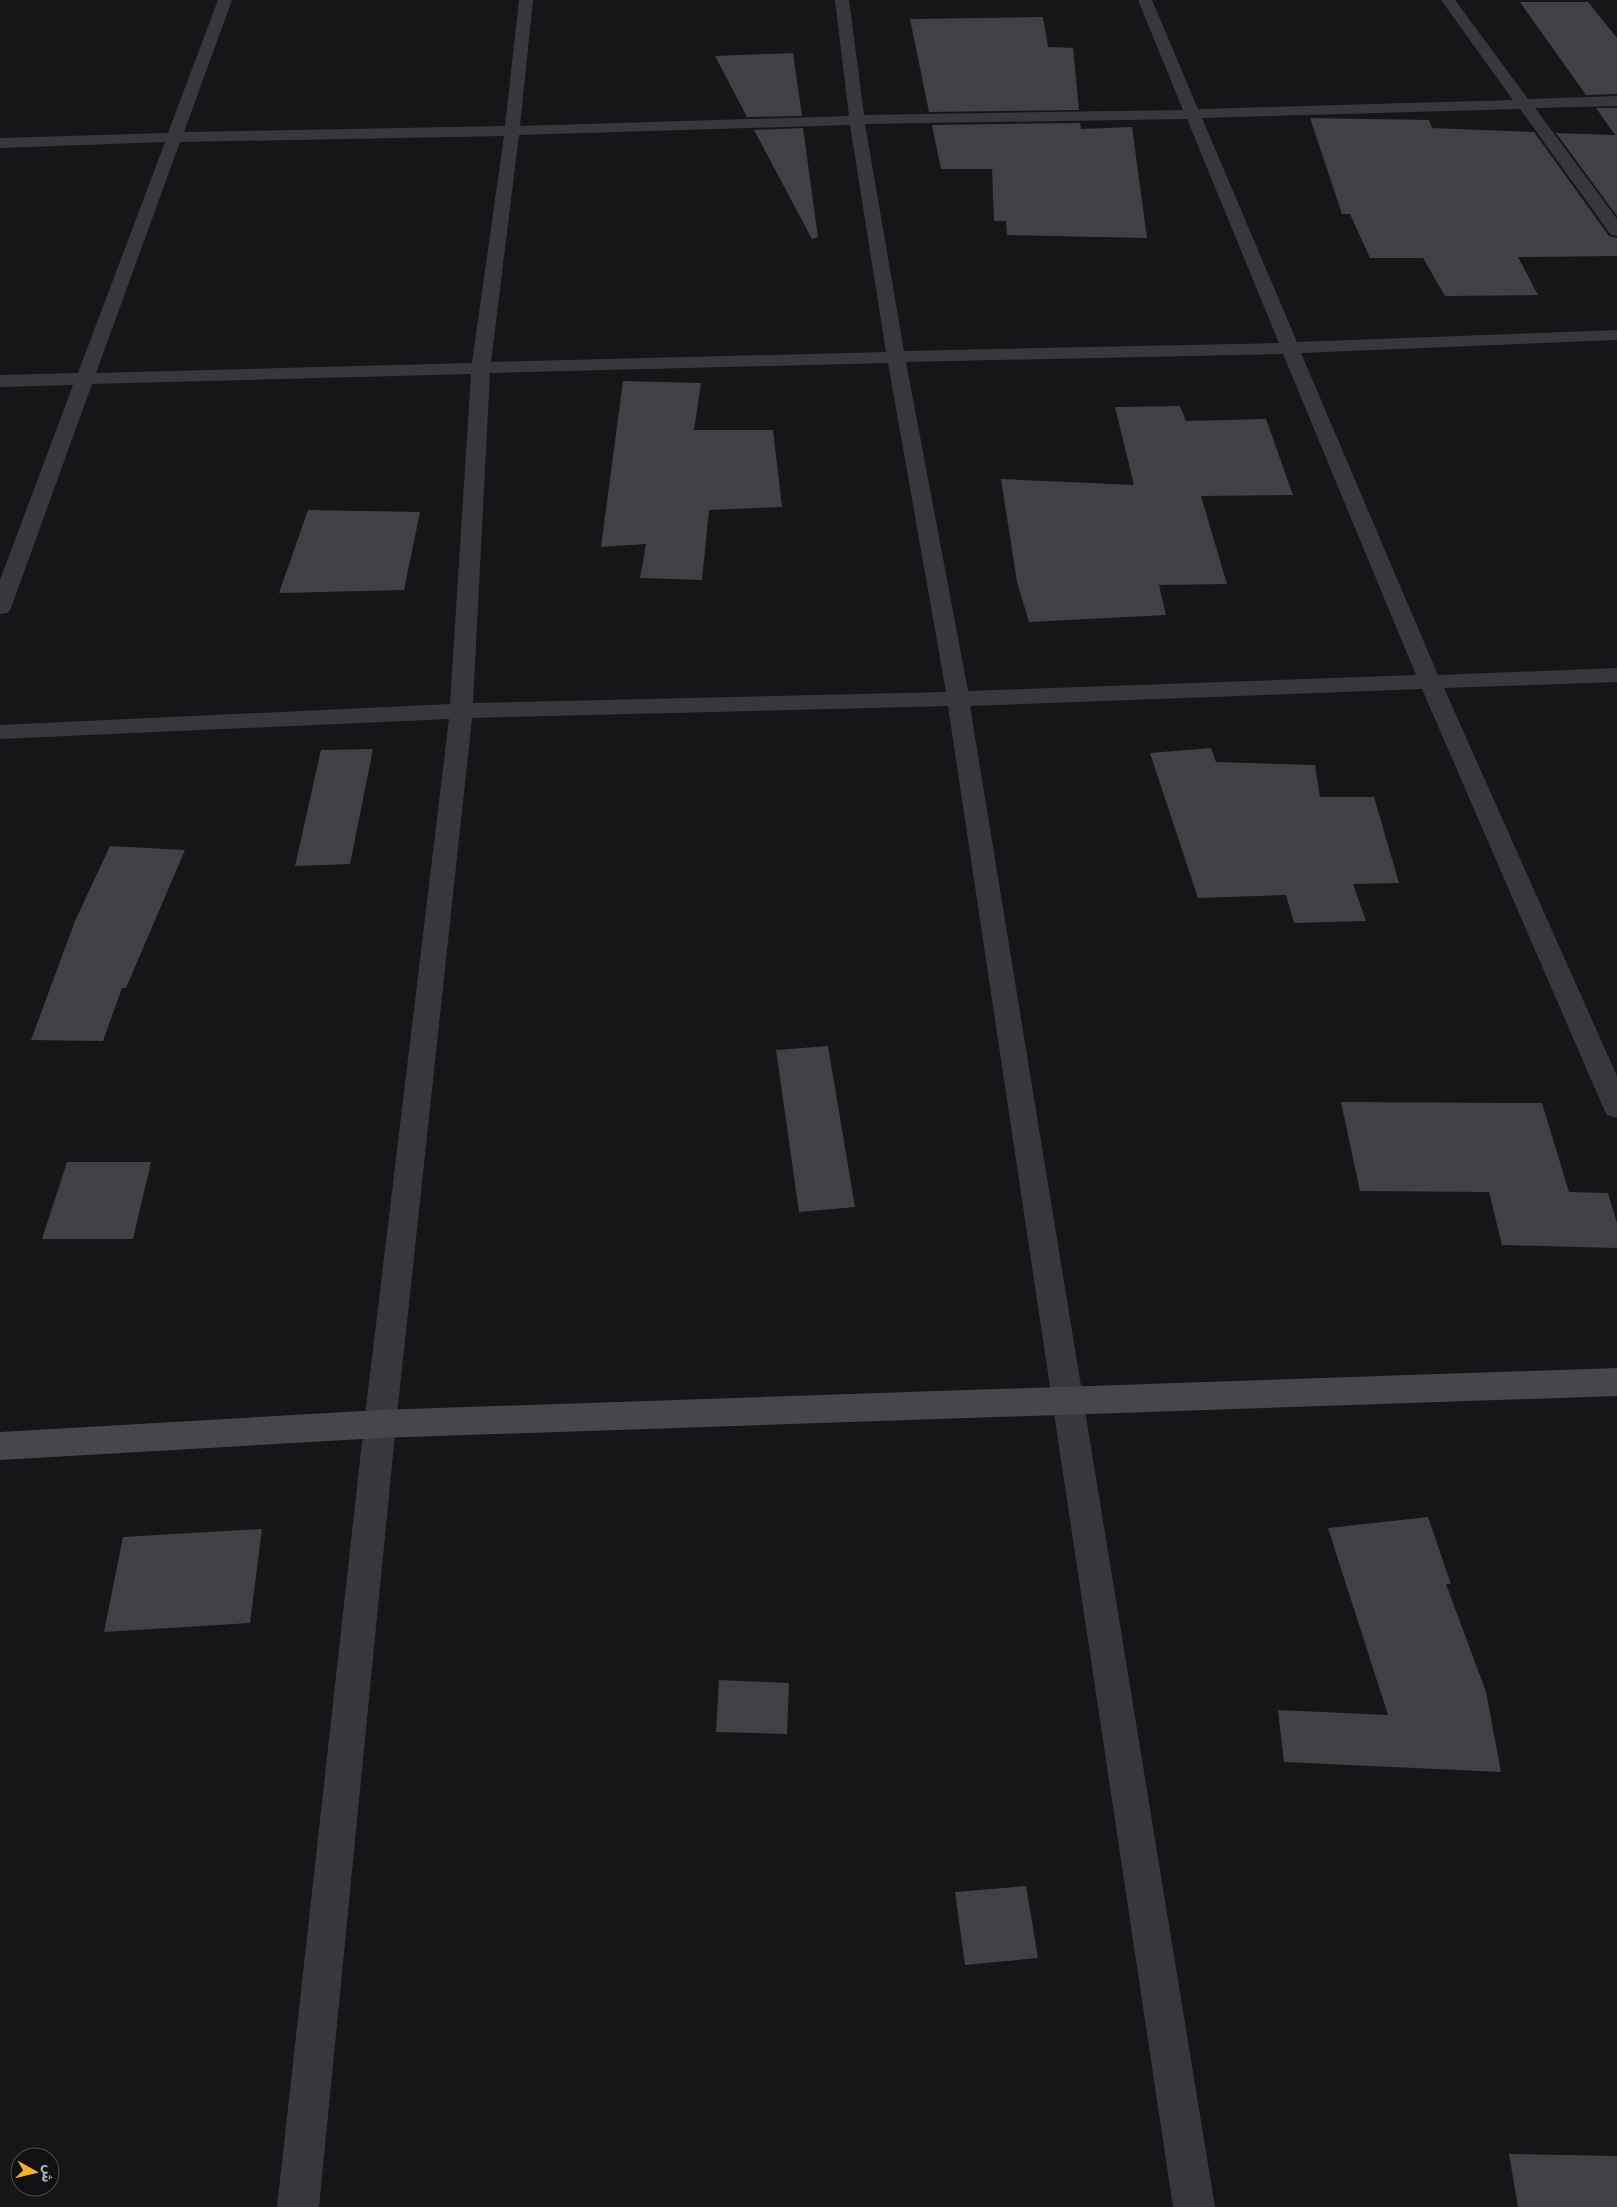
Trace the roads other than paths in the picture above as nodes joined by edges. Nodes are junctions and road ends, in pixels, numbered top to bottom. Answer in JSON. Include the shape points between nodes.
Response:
{"nodes":[{"id":1,"x":225,"y":0,"type":"edge"},
{"id":2,"x":526,"y":0,"type":"edge"},
{"id":3,"x":842,"y":0,"type":"edge"},
{"id":4,"x":1145,"y":0,"type":"edge"},
{"id":5,"x":1448,"y":0,"type":"edge"},
{"id":6,"x":1617,"y":101,"type":"edge"},
{"id":7,"x":1525,"y":103,"type":"junction"},
{"id":8,"x":1192,"y":114,"type":"junction"},
{"id":9,"x":857,"y":120,"type":"junction"},
{"id":10,"x":512,"y":131,"type":"junction"},
{"id":11,"x":174,"y":137,"type":"junction"},
{"id":12,"x":0,"y":143,"type":"edge"},
{"id":13,"x":1617,"y":231,"type":"edge"},
{"id":14,"x":1617,"y":335,"type":"edge"},
{"id":15,"x":1289,"y":348,"type":"junction"},
{"id":16,"x":896,"y":356,"type":"junction"},
{"id":17,"x":481,"y":368,"type":"junction"},
{"id":18,"x":84,"y":378,"type":"junction"},
{"id":19,"x":0,"y":381,"type":"edge"},
{"id":20,"x":0,"y":608,"type":"edge"},
{"id":21,"x":1617,"y":675,"type":"edge"},
{"id":22,"x":1430,"y":683,"type":"junction"},
{"id":23,"x":958,"y":699,"type":"junction"},
{"id":24,"x":461,"y":712,"type":"junction"},
{"id":25,"x":0,"y":732,"type":"edge"},
{"id":26,"x":1617,"y":1107,"type":"edge"},
{"id":27,"x":1617,"y":1382,"type":"edge"},
{"id":28,"x":1066,"y":1400,"type":"junction"},
{"id":29,"x":380,"y":1424,"type":"junction"},
{"id":30,"x":0,"y":1446,"type":"edge"},
{"id":31,"x":298,"y":2207,"type":"edge"},
{"id":32,"x":1194,"y":2207,"type":"edge"}],
"edges":[{"from":1,"to":11,"type":"street"},
{"from":2,"to":10,"type":"street"},
{"from":3,"to":9,"type":"street"},
{"from":4,"to":8,"type":"street"},
{"from":5,"to":7,"type":"street"},
{"from":6,"to":7,"type":"street"},
{"from":7,"to":8,"type":"street"},
{"from":7,"to":13,"type":"street"},
{"from":8,"to":9,"type":"street"},
{"from":8,"to":15,"type":"street"},
{"from":9,"to":10,"type":"street"},
{"from":9,"to":16,"type":"street"},
{"from":10,"to":11,"type":"street"},
{"from":10,"to":17,"type":"street"},
{"from":11,"to":12,"type":"street"},
{"from":11,"to":18,"type":"street"},
{"from":14,"to":15,"type":"street"},
{"from":15,"to":16,"type":"street"},
{"from":15,"to":22,"type":"street"},
{"from":16,"to":17,"type":"street"},
{"from":16,"to":23,"type":"street"},
{"from":17,"to":18,"type":"street"},
{"from":17,"to":24,"type":"street"},
{"from":18,"to":19,"type":"street"},
{"from":18,"to":20,"type":"street"},
{"from":21,"to":22,"type":"street"},
{"from":22,"to":23,"type":"street"},
{"from":22,"to":26,"type":"street"},
{"from":23,"to":24,"type":"street"},
{"from":23,"to":28,"type":"street"},
{"from":24,"to":25,"type":"street"},
{"from":24,"to":29,"type":"street"},
{"from":27,"to":28,"type":"street"},
{"from":28,"to":29,"type":"street"},
{"from":28,"to":32,"type":"street"},
{"from":29,"to":30,"type":"street"},
{"from":29,"to":31,"type":"street"}]}
